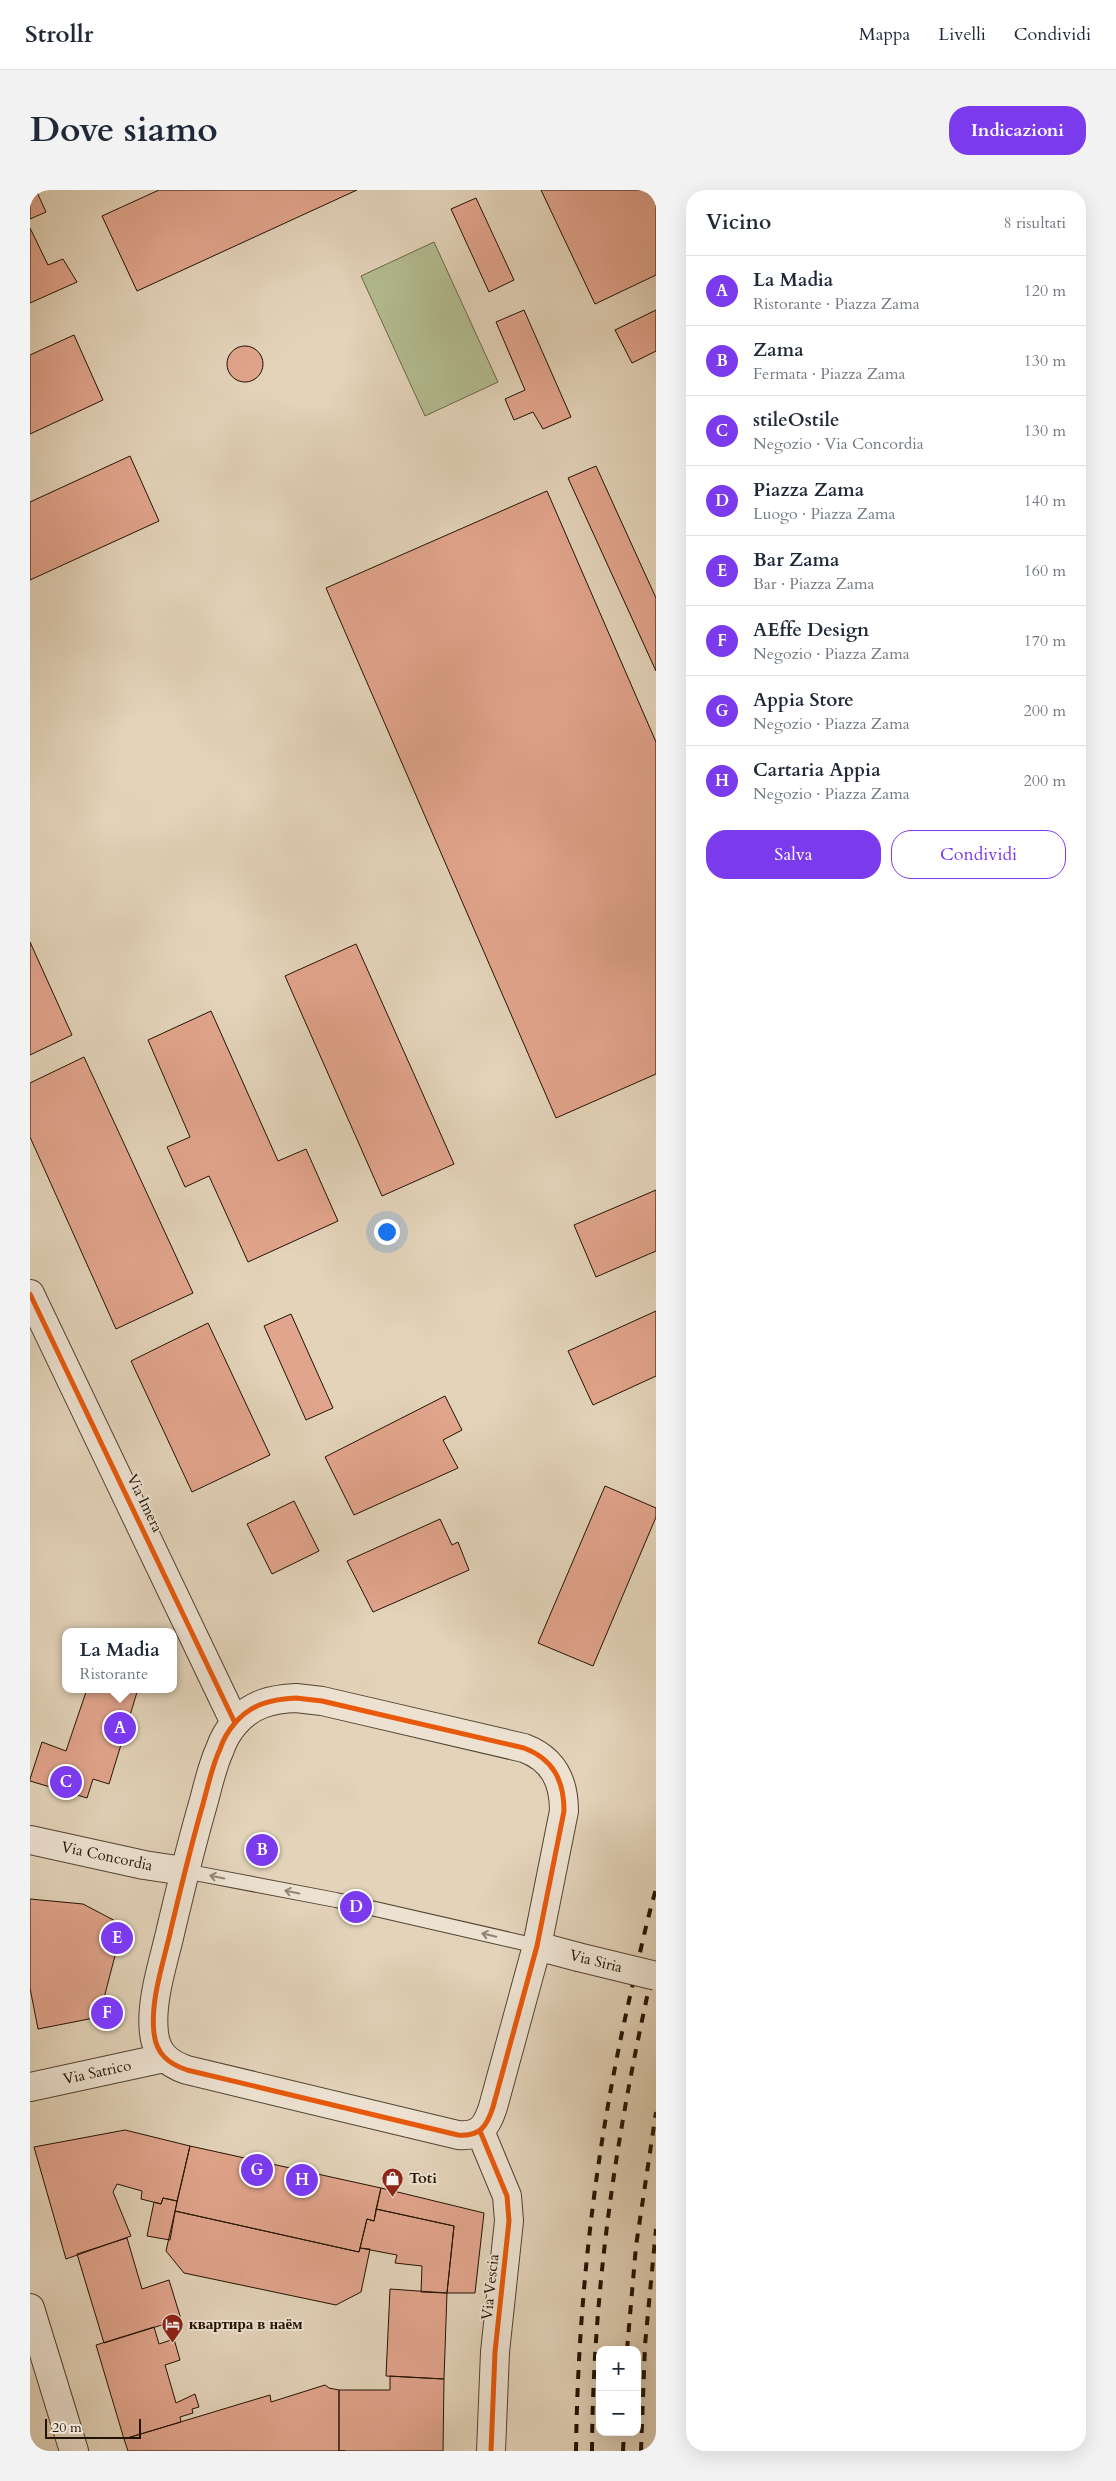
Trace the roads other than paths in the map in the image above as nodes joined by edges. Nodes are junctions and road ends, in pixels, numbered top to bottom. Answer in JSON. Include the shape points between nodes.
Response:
{"nodes":[{"id":1,"x":30,"y":1294,"type":"edge"},
{"id":2,"x":235,"y":1723,"type":"junction"},
{"id":3,"x":30,"y":1840,"type":"edge"},
{"id":4,"x":184,"y":1871,"type":"junction"},
{"id":5,"x":537,"y":1946,"type":"junction"},
{"id":6,"x":656,"y":1976,"type":"edge"},
{"id":7,"x":164,"y":2058,"type":"junction"},
{"id":8,"x":30,"y":2087,"type":"edge"},
{"id":9,"x":480,"y":2131,"type":"junction"},
{"id":10,"x":30,"y":2308,"type":"edge"},
{"id":11,"x":74,"y":2451,"type":"edge"},
{"id":12,"x":491,"y":2451,"type":"edge"}],
"edges":[{"from":1,"to":2,"type":"street","name":"Via Imera"},
{"from":2,"to":4,"type":"street","via":[[219,1750]]},
{"from":2,"to":5,"type":"street","via":[[254,1707],[266,1702],[311,1699],[524,1748],[543,1757],[557,1773],[564,1796],[564,1810]]},
{"from":3,"to":4,"type":"street","name":"Via Concordia"},
{"from":5,"to":4,"type":"lane","one_way":true,"via":[[336,1900]]},
{"from":4,"to":7,"type":"street","via":[[154,2016],[157,2046]]},
{"from":5,"to":6,"type":"street","name":"Via Siria","bridge":true},
{"from":5,"to":9,"type":"street","via":[[503,2077],[489,2121]]},
{"from":7,"to":8,"type":"street","name":"Via Satrico"},
{"from":7,"to":9,"type":"street","via":[[187,2070],[458,2135],[467,2136]]},
{"from":9,"to":12,"type":"street","name":"Via Vescia","via":[[507,2196],[509,2221],[495,2352]]},
{"from":10,"to":11,"type":"street"}]}
